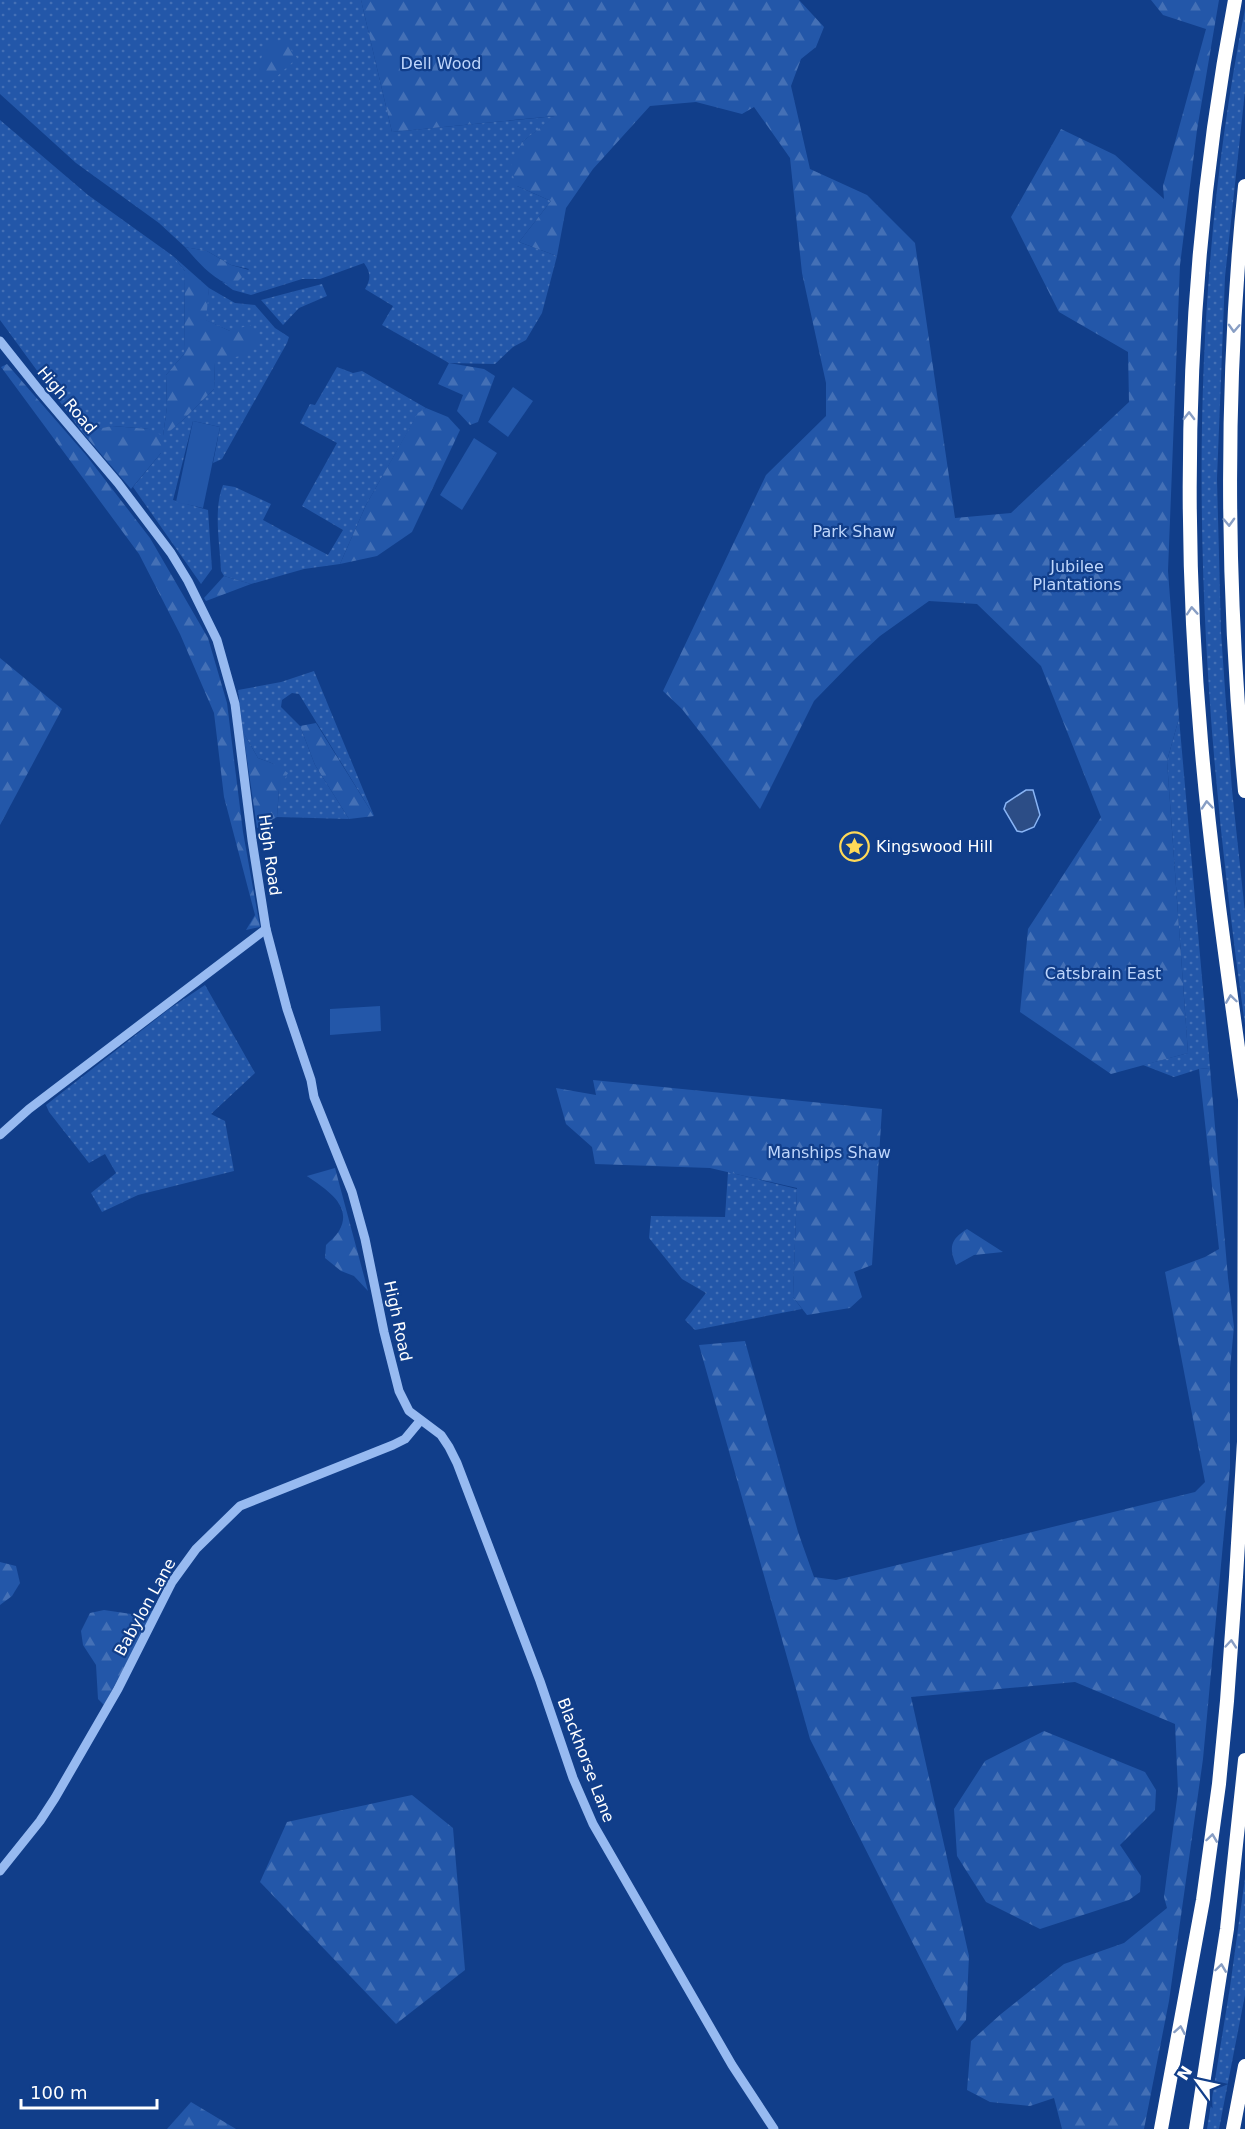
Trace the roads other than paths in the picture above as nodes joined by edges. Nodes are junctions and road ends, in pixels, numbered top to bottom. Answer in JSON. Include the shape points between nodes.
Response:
{"nodes":[{"id":1,"x":1235,"y":0,"type":"edge"},
{"id":2,"x":1245,"y":186,"type":"edge"},
{"id":3,"x":0,"y":341,"type":"edge"},
{"id":4,"x":4,"y":354,"type":"edge"},
{"id":5,"x":1245,"y":791,"type":"edge"},
{"id":6,"x":266,"y":929,"type":"junction"},
{"id":7,"x":1245,"y":1099,"type":"edge"},
{"id":8,"x":0,"y":1136,"type":"edge"},
{"id":9,"x":420,"y":1421,"type":"junction"},
{"id":10,"x":1245,"y":1760,"type":"edge"},
{"id":11,"x":0,"y":1871,"type":"edge"},
{"id":12,"x":1245,"y":2066,"type":"edge"},
{"id":13,"x":774,"y":2129,"type":"edge"},
{"id":14,"x":1161,"y":2129,"type":"edge"},
{"id":15,"x":1196,"y":2129,"type":"edge"},
{"id":16,"x":1233,"y":2129,"type":"edge"}],
"edges":[{"from":7,"to":1,"type":"highway","one_way":true,"via":[[1201,740],[1189,495],[1198,253]]},
{"from":2,"to":5,"type":"highway","one_way":true,"via":[[1235,306],[1229,483],[1232,630]]},
{"from":3,"to":4,"type":"street","name":"High Road"},
{"from":4,"to":6,"type":"street","name":"High Road","via":[[118,483],[171,553],[217,640],[235,704]]},
{"from":6,"to":8,"type":"street","via":[[29,1109]]},
{"from":6,"to":9,"type":"street","name":"High Road","via":[[314,1097],[352,1192],[366,1239],[399,1391],[409,1411]]},
{"from":14,"to":7,"type":"highway","one_way":true,"via":[[1203,1900],[1227,1701],[1244,1442]]},
{"from":9,"to":11,"type":"street","name":"Babylon Lane","via":[[405,1439],[393,1445],[240,1506],[196,1549],[172,1582],[118,1689],[55,1798]]},
{"from":9,"to":13,"type":"street","name":"Blackhorse Lane","via":[[441,1435],[457,1463],[592,1824],[732,2065]]},
{"from":15,"to":10,"type":"highway","one_way":true,"via":[[1227,1929]]},
{"from":12,"to":16,"type":"highway"}]}
